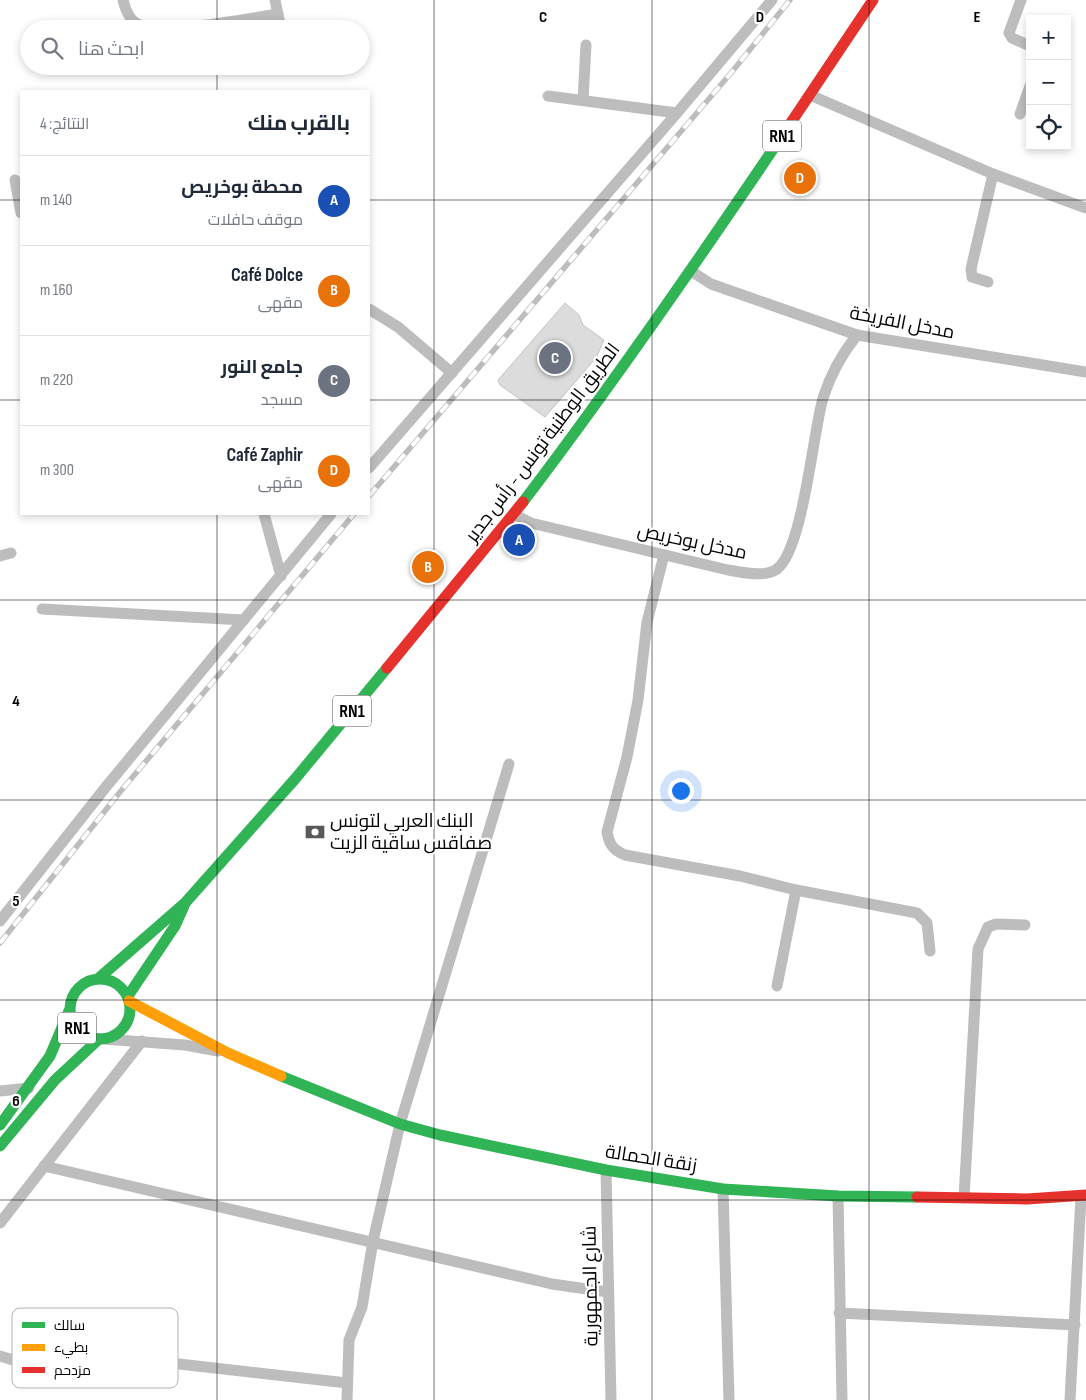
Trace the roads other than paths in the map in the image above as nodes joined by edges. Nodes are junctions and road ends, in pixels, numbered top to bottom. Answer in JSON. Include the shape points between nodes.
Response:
{"nodes":[{"id":1,"x":123,"y":0,"type":"edge"},
{"id":2,"x":275,"y":0,"type":"edge"},
{"id":3,"x":772,"y":0,"type":"edge"},
{"id":4,"x":873,"y":0,"type":"edge"},
{"id":5,"x":1021,"y":0,"type":"edge"},
{"id":6,"x":278,"y":14,"type":"junction"},
{"id":7,"x":132,"y":20,"type":"edge"},
{"id":8,"x":234,"y":20,"type":"edge"},
{"id":9,"x":279,"y":20,"type":"edge"},
{"id":10,"x":1026,"y":44,"type":"edge"},
{"id":11,"x":586,"y":45,"type":"dead end"},
{"id":12,"x":810,"y":95,"type":"junction"},
{"id":13,"x":548,"y":96,"type":"dead end"},
{"id":14,"x":1026,"y":97,"type":"edge"},
{"id":15,"x":583,"y":100,"type":"junction"},
{"id":16,"x":677,"y":113,"type":"junction"},
{"id":17,"x":1020,"y":114,"type":"dead end"},
{"id":18,"x":993,"y":174,"type":"junction"},
{"id":19,"x":16,"y":180,"type":"dead end"},
{"id":20,"x":20,"y":206,"type":"edge"},
{"id":21,"x":1086,"y":208,"type":"edge"},
{"id":22,"x":690,"y":271,"type":"junction"},
{"id":23,"x":988,"y":282,"type":"dead end"},
{"id":24,"x":370,"y":310,"type":"edge"},
{"id":25,"x":857,"y":335,"type":"junction"},
{"id":26,"x":1086,"y":372,"type":"edge"},
{"id":27,"x":452,"y":373,"type":"junction"},
{"id":28,"x":370,"y":467,"type":"edge"},
{"id":29,"x":514,"y":514,"type":"junction"},
{"id":30,"x":264,"y":515,"type":"edge"},
{"id":31,"x":330,"y":515,"type":"edge"},
{"id":32,"x":664,"y":555,"type":"junction"},
{"id":33,"x":281,"y":576,"type":"junction"},
{"id":34,"x":42,"y":609,"type":"dead end"},
{"id":35,"x":244,"y":620,"type":"junction"},
{"id":36,"x":509,"y":764,"type":"dead end"},
{"id":37,"x":796,"y":890,"type":"junction"},
{"id":38,"x":185,"y":903,"type":"junction"},
{"id":39,"x":0,"y":921,"type":"edge"},
{"id":40,"x":1025,"y":925,"type":"dead end"},
{"id":41,"x":930,"y":951,"type":"dead end"},
{"id":42,"x":99,"y":978,"type":"junction"},
{"id":43,"x":777,"y":986,"type":"dead end"},
{"id":44,"x":128,"y":999,"type":"junction"},
{"id":45,"x":69,"y":1011,"type":"junction"},
{"id":46,"x":101,"y":1039,"type":"junction"},
{"id":47,"x":142,"y":1041,"type":"junction"},
{"id":48,"x":228,"y":1053,"type":"junction"},
{"id":49,"x":28,"y":1088,"type":"junction"},
{"id":50,"x":0,"y":1091,"type":"edge"},
{"id":51,"x":400,"y":1124,"type":"junction"},
{"id":52,"x":0,"y":1125,"type":"edge"},
{"id":53,"x":0,"y":1146,"type":"edge"},
{"id":54,"x":44,"y":1166,"type":"junction"},
{"id":55,"x":606,"y":1170,"type":"junction"},
{"id":56,"x":723,"y":1189,"type":"junction"},
{"id":57,"x":838,"y":1196,"type":"junction"},
{"id":58,"x":1083,"y":1196,"type":"edge"},
{"id":59,"x":964,"y":1198,"type":"junction"},
{"id":60,"x":0,"y":1223,"type":"edge"},
{"id":61,"x":373,"y":1240,"type":"junction"},
{"id":62,"x":608,"y":1292,"type":"junction"},
{"id":63,"x":840,"y":1314,"type":"junction"},
{"id":64,"x":1075,"y":1325,"type":"junction"},
{"id":65,"x":0,"y":1356,"type":"edge"},
{"id":66,"x":12,"y":1360,"type":"edge"},
{"id":67,"x":178,"y":1364,"type":"edge"},
{"id":68,"x":347,"y":1383,"type":"junction"},
{"id":69,"x":347,"y":1400,"type":"edge"},
{"id":70,"x":611,"y":1400,"type":"edge"},
{"id":71,"x":729,"y":1400,"type":"edge"},
{"id":72,"x":842,"y":1400,"type":"edge"},
{"id":73,"x":1070,"y":1400,"type":"edge"}],
"edges":[{"from":1,"to":7,"type":"street"},
{"from":2,"to":6,"type":"street"},
{"from":3,"to":16,"type":"street"},
{"from":4,"to":12,"type":"main road","name":"الطريق الوطنية تونس - رأس جدير","number":"RN1"},
{"from":5,"to":10,"type":"street","via":[[1009,33],[1012,38]]},
{"from":6,"to":8,"type":"street"},
{"from":6,"to":9,"type":"street"},
{"from":11,"to":15,"type":"street"},
{"from":12,"to":18,"type":"street"},
{"from":12,"to":22,"type":"main road","name":"الطريق الوطنية تونس - رأس جدير","number":"RN1"},
{"from":13,"to":15,"type":"street"},
{"from":14,"to":17,"type":"street"},
{"from":15,"to":16,"type":"street"},
{"from":16,"to":27,"type":"street"},
{"from":18,"to":21,"type":"street"},
{"from":18,"to":23,"type":"street","via":[[971,270],[972,277]]},
{"from":19,"to":20,"type":"street"},
{"from":22,"to":25,"type":"street","name":"مدخل الفريخة","via":[[711,284]]},
{"from":22,"to":29,"type":"main road","name":"الطريق الوطنية تونس - رأس جدير","number":"RN1","via":[[581,426]]},
{"from":24,"to":27,"type":"street","via":[[398,327]]},
{"from":25,"to":26,"type":"street","name":"مدخل الفريخة"},
{"from":25,"to":32,"type":"street","name":"مدخل بوخريص","via":[[840,357],[823,400],[801,513],[782,565],[768,572],[747,572]]},
{"from":27,"to":28,"type":"street"},
{"from":29,"to":32,"type":"street","name":"مدخل بوخريص","via":[[531,523]]},
{"from":29,"to":38,"type":"main road","name":"الطريق الوطنية تونس - رأس جدير","number":"RN1","via":[[301,772]]},
{"from":30,"to":33,"type":"street"},
{"from":31,"to":33,"type":"street"},
{"from":32,"to":37,"type":"street","via":[[647,622],[636,710],[607,832],[609,841],[616,851],[625,855]]},
{"from":33,"to":35,"type":"street"},
{"from":34,"to":35,"type":"street"},
{"from":35,"to":39,"type":"street","via":[[104,788]]},
{"from":36,"to":51,"type":"street"},
{"from":37,"to":41,"type":"street","via":[[917,913],[927,923]]},
{"from":37,"to":43,"type":"street"},
{"from":38,"to":42,"type":"main road","name":"الطريق الوطنية تونس - رأس جدير","number":"RN1"},
{"from":38,"to":44,"type":"main road","name":"الطريق الوطنية تونس - رأس جدير","number":"RN1","via":[[175,926]]},
{"from":40,"to":59,"type":"street","via":[[996,924],[988,928],[978,949]]},
{"from":42,"to":44,"type":"main road","via":[[116,983]]},
{"from":42,"to":45,"type":"main road","number":"RN1","via":[[81,985],[70,1001]]},
{"from":44,"to":46,"type":"main road","number":"RN1","via":[[130,1012],[122,1030]]},
{"from":44,"to":48,"type":"main road","name":"زنقة الحمالة"},
{"from":45,"to":46,"type":"main road","number":"RN1","via":[[76,1027],[90,1037]]},
{"from":45,"to":49,"type":"main road","number":"RN1","via":[[50,1056]]},
{"from":46,"to":47,"type":"street"},
{"from":46,"to":53,"type":"main road","number":"RN1","via":[[55,1080]]},
{"from":47,"to":48,"type":"street"},
{"from":47,"to":54,"type":"street"},
{"from":48,"to":51,"type":"main road","name":"زنقة الحمالة"},
{"from":49,"to":50,"type":"street"},
{"from":49,"to":52,"type":"main road","number":"RN1"},
{"from":51,"to":55,"type":"main road","name":"زنقة الحمالة"},
{"from":51,"to":61,"type":"street"},
{"from":54,"to":60,"type":"street"},
{"from":54,"to":61,"type":"street"},
{"from":55,"to":56,"type":"main road","name":"زنقة الحمالة"},
{"from":55,"to":62,"type":"street","name":"شارع الجمهورية"},
{"from":56,"to":57,"type":"main road","name":"زنقة الحمالة"},
{"from":56,"to":71,"type":"street"},
{"from":57,"to":59,"type":"main road","name":"زنقة الحمالة"},
{"from":57,"to":63,"type":"street"},
{"from":58,"to":59,"type":"main road","name":"زنقة الحمالة"},
{"from":58,"to":64,"type":"street"},
{"from":61,"to":62,"type":"street","via":[[552,1284]]},
{"from":61,"to":68,"type":"street","via":[[362,1307],[349,1340]]},
{"from":62,"to":70,"type":"street","name":"شارع الجمهورية"},
{"from":63,"to":64,"type":"street"},
{"from":63,"to":72,"type":"street"},
{"from":64,"to":73,"type":"street"},
{"from":65,"to":66,"type":"street"},
{"from":67,"to":68,"type":"street"},
{"from":68,"to":69,"type":"street"}]}
